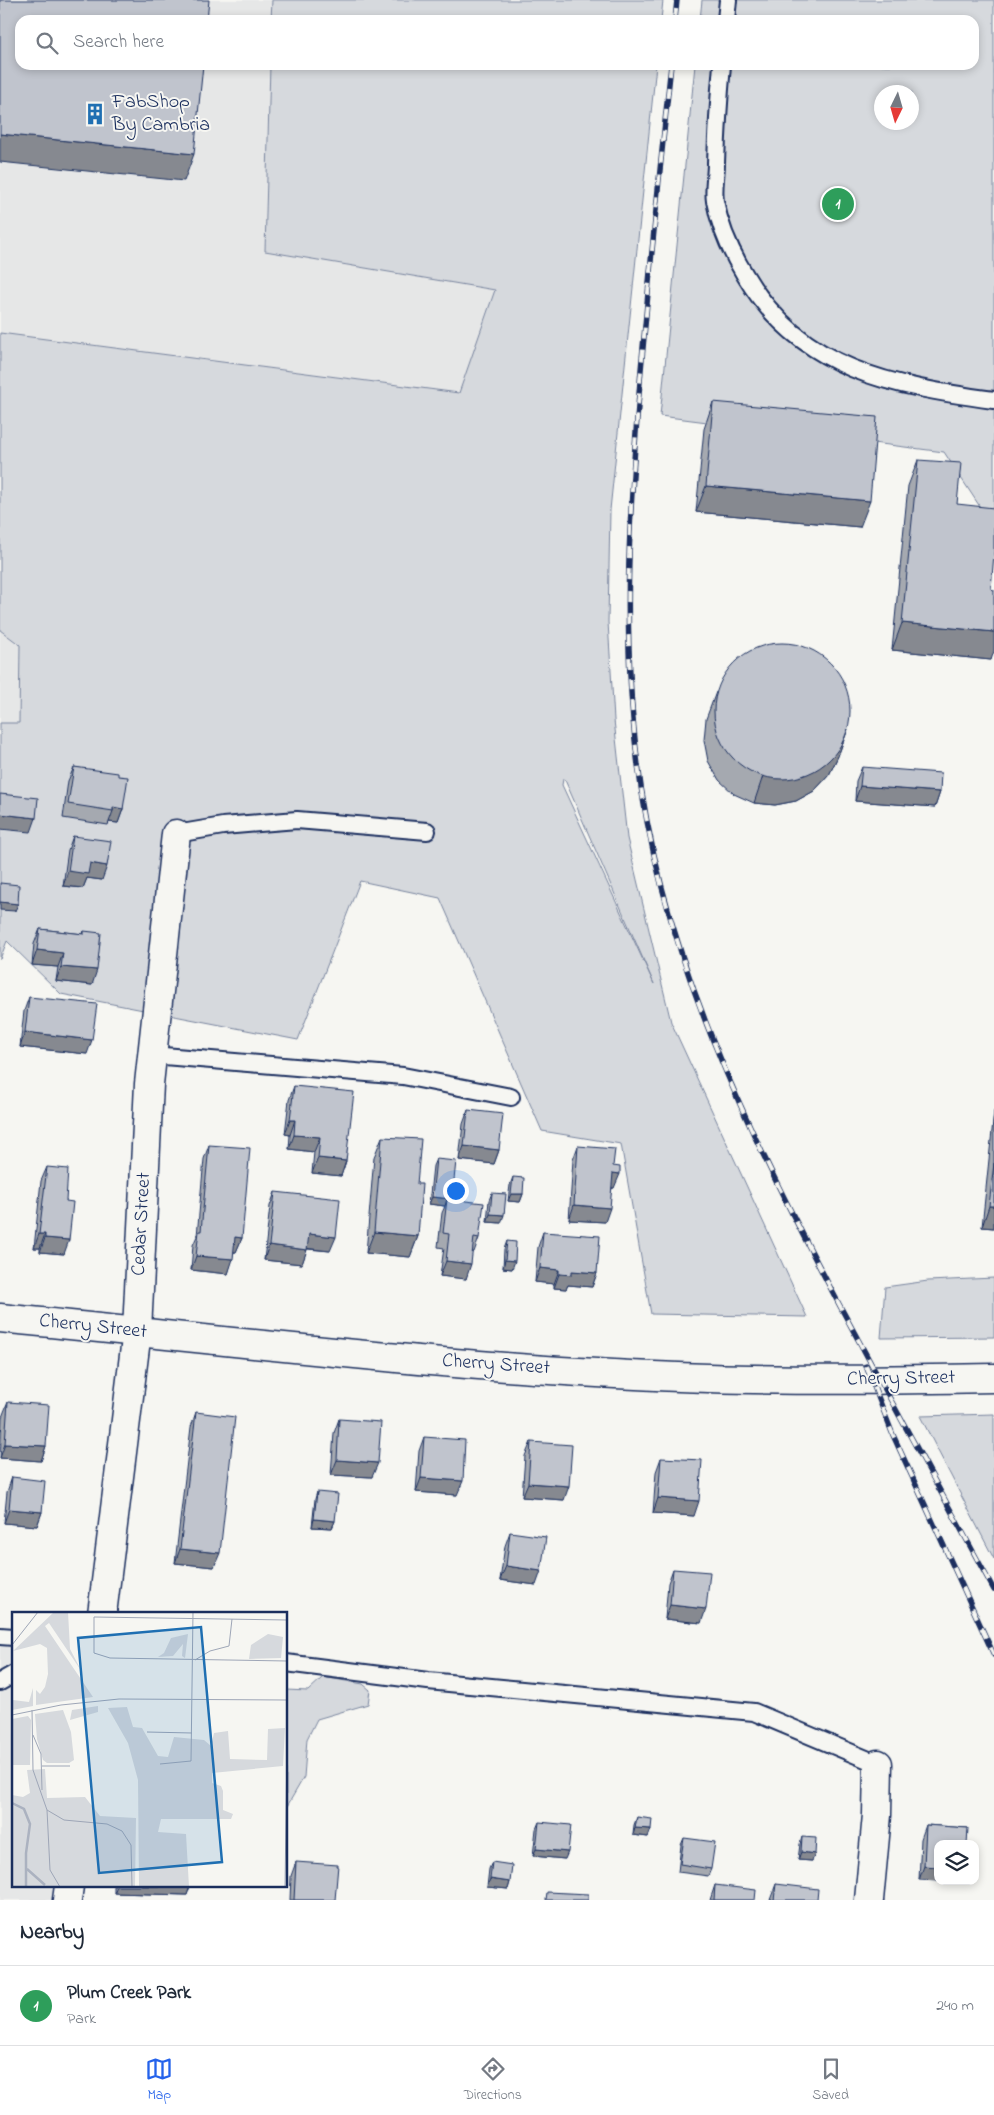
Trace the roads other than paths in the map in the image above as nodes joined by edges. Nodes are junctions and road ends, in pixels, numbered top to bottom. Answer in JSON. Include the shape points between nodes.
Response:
{"nodes":[{"id":1,"x":728,"y":0,"type":"edge"},
{"id":2,"x":726,"y":15,"type":"edge"},
{"id":3,"x":722,"y":70,"type":"edge"},
{"id":4,"x":994,"y":400,"type":"edge"},
{"id":5,"x":427,"y":831,"type":"dead end"},
{"id":6,"x":176,"y":834,"type":"joint"},
{"id":7,"x":152,"y":1055,"type":"junction"},
{"id":8,"x":511,"y":1097,"type":"dead end"},
{"id":9,"x":0,"y":1318,"type":"edge"},
{"id":10,"x":137,"y":1331,"type":"junction"},
{"id":11,"x":994,"y":1378,"type":"edge"},
{"id":12,"x":102,"y":1612,"type":"edge"},
{"id":13,"x":288,"y":1663,"type":"edge"},
{"id":14,"x":12,"y":1675,"type":"edge"},
{"id":15,"x":0,"y":1682,"type":"edge"},
{"id":16,"x":878,"y":1764,"type":"joint"},
{"id":17,"x":869,"y":1900,"type":"edge"}],
"edges":[{"from":1,"to":2,"type":"lane"},
{"from":3,"to":4,"type":"lane","via":[[715,199],[722,230],[758,298],[781,324],[809,346],[854,370],[897,384]]},
{"from":5,"to":6,"type":"lane","via":[[297,820],[223,826]]},
{"from":6,"to":7,"type":"street","name":"Cedar Street"},
{"from":7,"to":8,"type":"lane","via":[[403,1076]]},
{"from":7,"to":10,"type":"street","name":"Cedar Street"},
{"from":9,"to":10,"type":"street","name":"Cherry Street"},
{"from":10,"to":11,"type":"street","name":"Cherry Street","via":[[457,1363],[589,1372],[813,1380]]},
{"from":10,"to":12,"type":"street","name":"Cedar Street"},
{"from":13,"to":16,"type":"lane","via":[[428,1681],[754,1712]]},
{"from":14,"to":15,"type":"lane"},
{"from":16,"to":17,"type":"street"}]}
